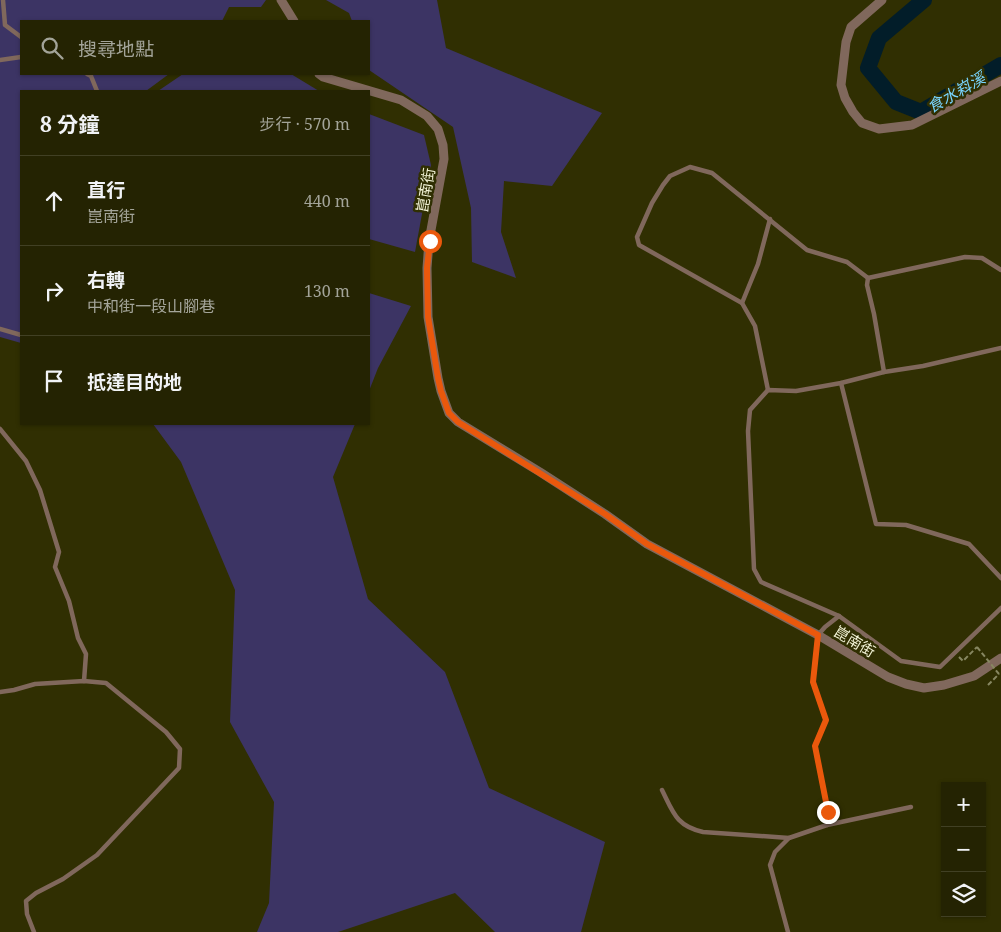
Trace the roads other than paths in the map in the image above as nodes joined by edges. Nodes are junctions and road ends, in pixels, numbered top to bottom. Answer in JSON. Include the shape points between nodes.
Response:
{"nodes":[{"id":1,"x":3,"y":0,"type":"edge"},
{"id":2,"x":281,"y":0,"type":"edge"},
{"id":3,"x":882,"y":0,"type":"edge"},
{"id":4,"x":293,"y":20,"type":"edge"},
{"id":5,"x":20,"y":36,"type":"edge"},
{"id":6,"x":20,"y":57,"type":"edge"},
{"id":7,"x":0,"y":60,"type":"edge"},
{"id":8,"x":89,"y":75,"type":"edge"},
{"id":9,"x":321,"y":75,"type":"edge"},
{"id":10,"x":1001,"y":81,"type":"edge"},
{"id":11,"x":98,"y":90,"type":"edge"},
{"id":12,"x":367,"y":90,"type":"edge"},
{"id":13,"x":370,"y":91,"type":"edge"},
{"id":14,"x":770,"y":220,"type":"junction"},
{"id":15,"x":1001,"y":270,"type":"edge"},
{"id":16,"x":868,"y":278,"type":"junction"},
{"id":17,"x":742,"y":303,"type":"junction"},
{"id":18,"x":0,"y":329,"type":"edge"},
{"id":19,"x":20,"y":335,"type":"edge"},
{"id":20,"x":1001,"y":348,"type":"edge"},
{"id":21,"x":884,"y":372,"type":"junction"},
{"id":22,"x":842,"y":383,"type":"junction"},
{"id":23,"x":768,"y":390,"type":"junction"},
{"id":24,"x":0,"y":429,"type":"edge"},
{"id":25,"x":1001,"y":578,"type":"edge"},
{"id":26,"x":1001,"y":608,"type":"edge"},
{"id":27,"x":839,"y":616,"type":"junction"},
{"id":28,"x":818,"y":635,"type":"junction"},
{"id":29,"x":1001,"y":658,"type":"edge"},
{"id":30,"x":84,"y":680,"type":"junction"},
{"id":31,"x":0,"y":692,"type":"edge"},
{"id":32,"x":662,"y":790,"type":"dead end"},
{"id":33,"x":911,"y":807,"type":"dead end"},
{"id":34,"x":827,"y":825,"type":"junction"},
{"id":35,"x":789,"y":838,"type":"junction"},
{"id":36,"x":34,"y":932,"type":"edge"},
{"id":37,"x":788,"y":932,"type":"edge"}],
"edges":[{"from":1,"to":5,"type":"lane","via":[[5,25]]},
{"from":2,"to":4,"type":"street"},
{"from":3,"to":10,"type":"street","via":[[851,27],[846,42],[841,85],[845,98],[862,123],[879,129],[912,125]]},
{"from":6,"to":7,"type":"lane"},
{"from":8,"to":11,"type":"lane"},
{"from":9,"to":12,"type":"street","name":"崑南街"},
{"from":13,"to":28,"type":"street","name":"崑南街","via":[[401,100],[427,116],[438,129],[443,145],[444,159],[427,268],[428,317],[438,378],[449,413],[458,422],[647,544]]},
{"from":14,"to":16,"type":"lane","via":[[808,250],[847,262]]},
{"from":14,"to":17,"type":"lane","via":[[758,264]]},
{"from":14,"to":17,"type":"lane","via":[[712,173],[690,167],[670,176],[663,185],[637,237],[639,245]]},
{"from":15,"to":16,"type":"lane","via":[[982,258],[964,257]]},
{"from":16,"to":21,"type":"lane"},
{"from":17,"to":23,"type":"lane","via":[[755,326]]},
{"from":18,"to":19,"type":"lane"},
{"from":20,"to":21,"type":"lane"},
{"from":21,"to":22,"type":"lane"},
{"from":22,"to":23,"type":"lane","via":[[796,391]]},
{"from":22,"to":25,"type":"lane","via":[[876,524],[906,525],[969,544]]},
{"from":23,"to":27,"type":"lane","via":[[750,410],[748,430],[754,569],[761,582]]},
{"from":24,"to":30,"type":"lane","via":[[26,461],[40,490],[59,552],[55,568],[86,654]]},
{"from":26,"to":27,"type":"lane","via":[[940,667],[900,661]]},
{"from":27,"to":28,"type":"lane"},
{"from":28,"to":29,"type":"street","name":"崑南街","via":[[888,678],[924,688],[974,676]]},
{"from":28,"to":34,"type":"lane","via":[[813,682],[826,720],[815,746],[828,812]]},
{"from":30,"to":31,"type":"lane","via":[[35,684]]},
{"from":30,"to":36,"type":"lane","via":[[106,683],[166,732],[180,749],[179,768],[97,855],[26,902],[26,914]]},
{"from":32,"to":35,"type":"lane","via":[[675,817],[690,829]]},
{"from":33,"to":34,"type":"lane"},
{"from":34,"to":35,"type":"lane"},
{"from":35,"to":37,"type":"lane","via":[[775,852],[770,865]]}]}
